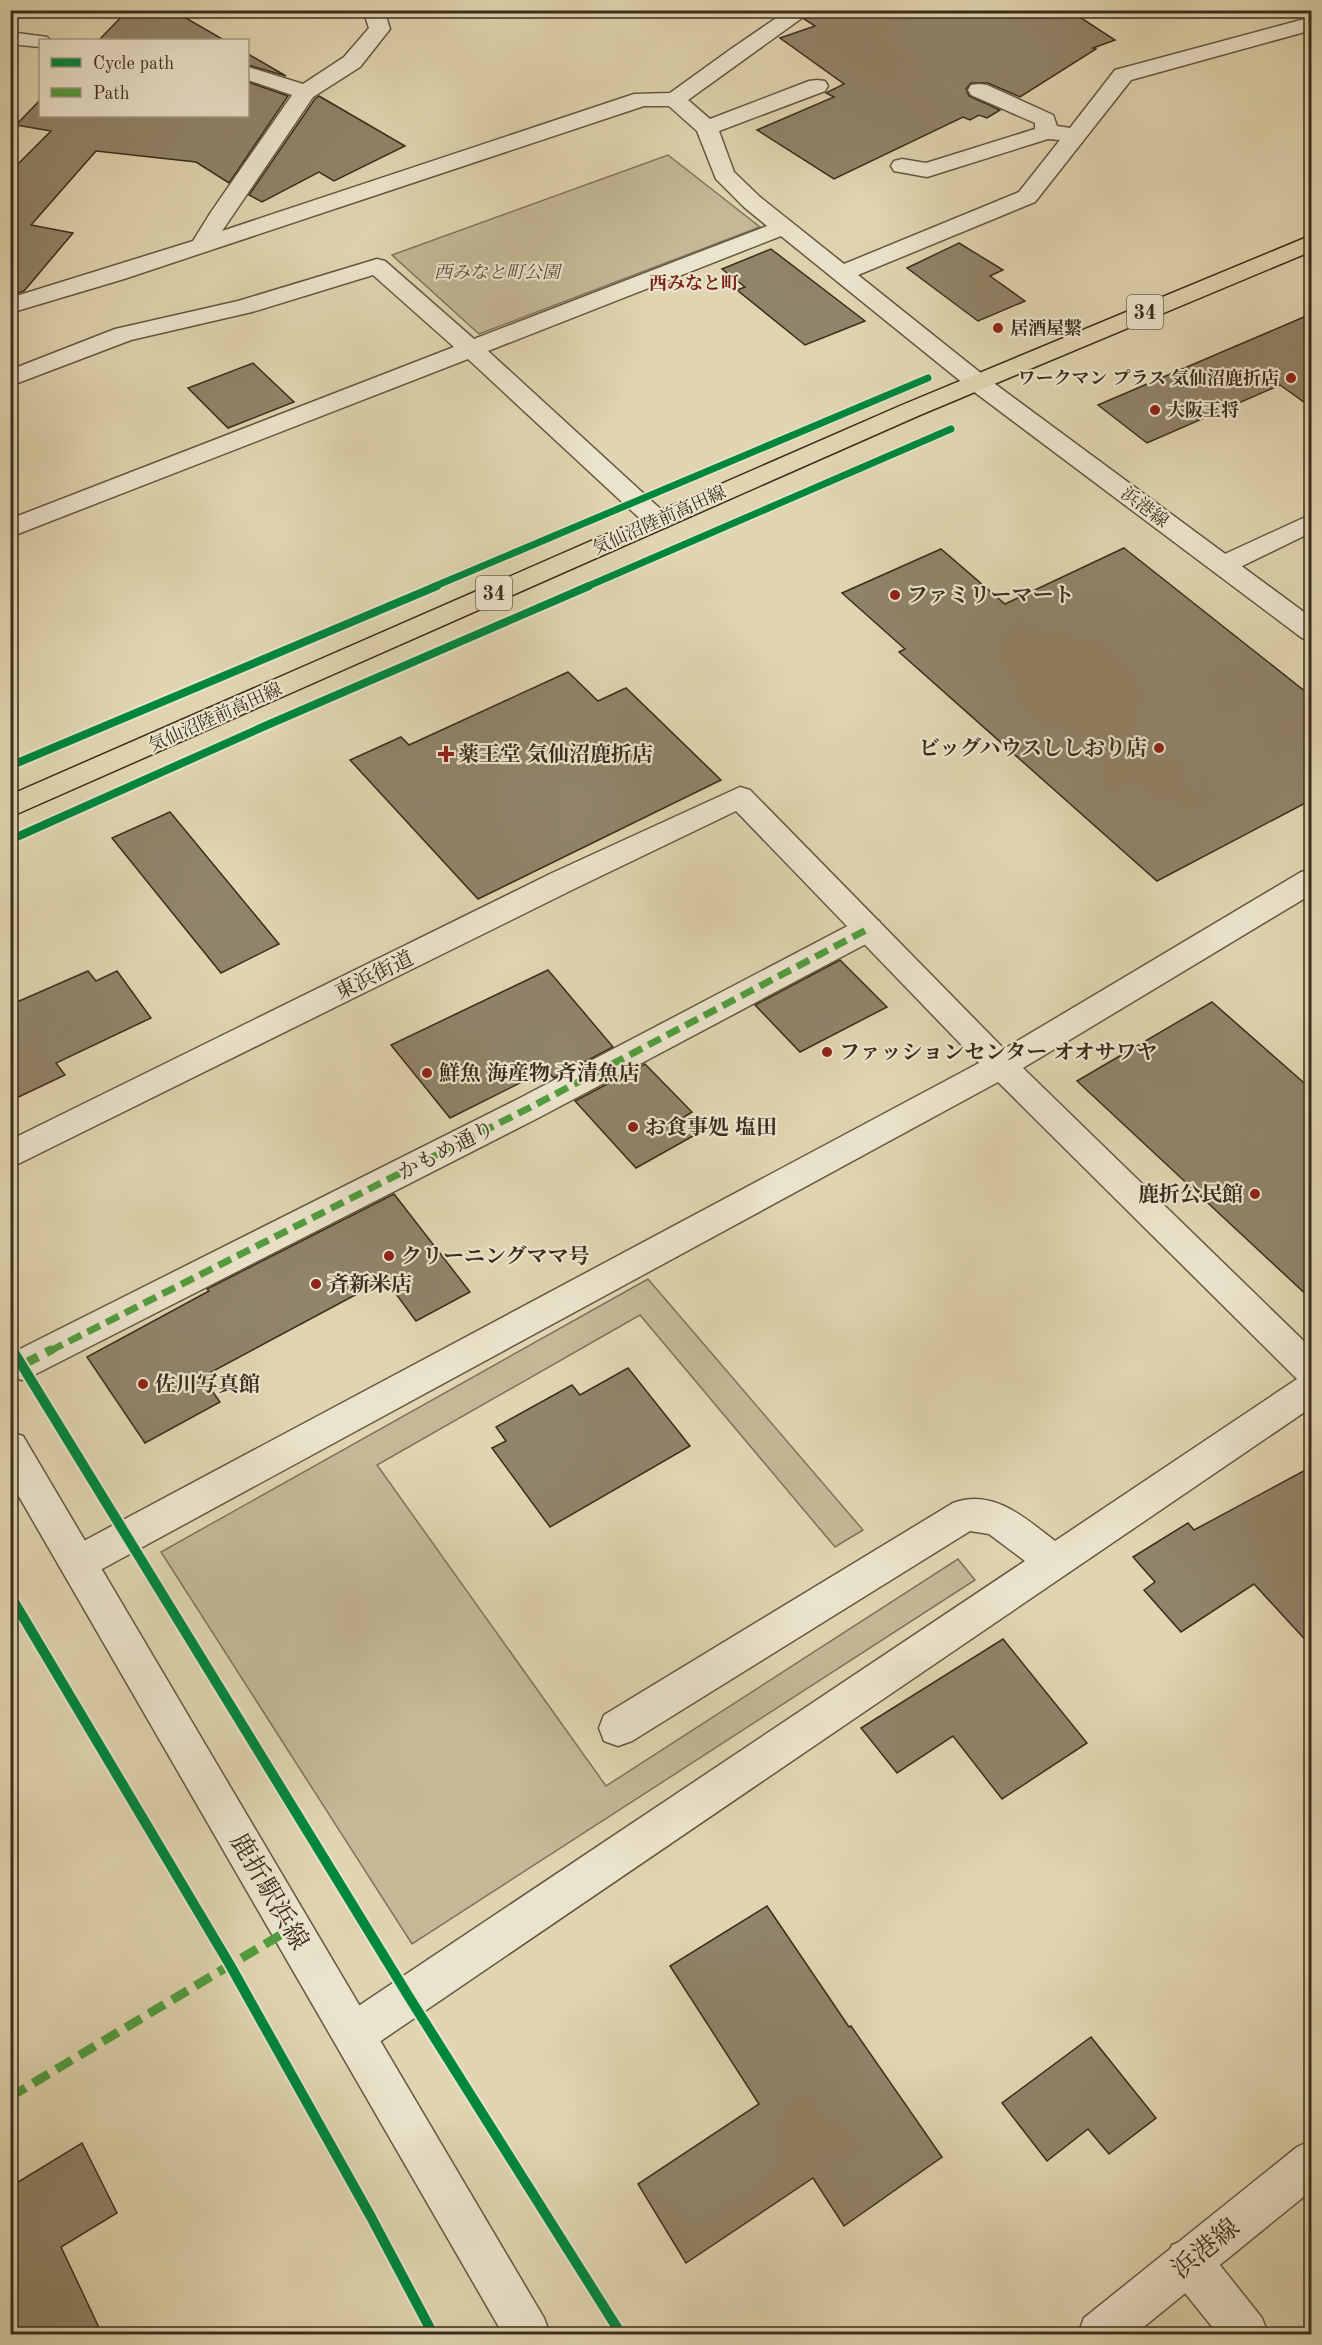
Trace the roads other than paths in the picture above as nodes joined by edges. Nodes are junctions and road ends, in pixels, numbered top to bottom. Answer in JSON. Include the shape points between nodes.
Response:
{"nodes":[{"id":1,"x":373,"y":10,"type":"edge"},
{"id":2,"x":803,"y":10,"type":"edge"},
{"id":3,"x":1311,"y":23,"type":"edge"},
{"id":4,"x":10,"y":38,"type":"edge"},
{"id":5,"x":39,"y":41,"type":"edge"},
{"id":6,"x":249,"y":73,"type":"edge"},
{"id":7,"x":817,"y":86,"type":"dead end"},
{"id":8,"x":979,"y":90,"type":"dead end"},
{"id":9,"x":305,"y":92,"type":"junction"},
{"id":10,"x":675,"y":100,"type":"junction"},
{"id":11,"x":707,"y":128,"type":"junction"},
{"id":12,"x":1047,"y":132,"type":"junction"},
{"id":13,"x":1077,"y":135,"type":"junction"},
{"id":14,"x":902,"y":166,"type":"dead end"},
{"id":15,"x":784,"y":227,"type":"junction"},
{"id":16,"x":1311,"y":242,"type":"edge"},
{"id":17,"x":203,"y":244,"type":"junction"},
{"id":18,"x":842,"y":273,"type":"junction"},
{"id":19,"x":10,"y":306,"type":"edge"},
{"id":20,"x":471,"y":349,"type":"junction"},
{"id":21,"x":10,"y":379,"type":"edge"},
{"id":22,"x":978,"y":383,"type":"junction"},
{"id":23,"x":658,"y":521,"type":"junction"},
{"id":24,"x":1311,"y":522,"type":"edge"},
{"id":25,"x":10,"y":529,"type":"edge"},
{"id":26,"x":1222,"y":565,"type":"junction"},
{"id":27,"x":1311,"y":632,"type":"edge"},
{"id":28,"x":10,"y":807,"type":"edge"},
{"id":29,"x":1311,"y":880,"type":"edge"},
{"id":30,"x":868,"y":929,"type":"junction"},
{"id":31,"x":1001,"y":1066,"type":"junction"},
{"id":32,"x":10,"y":1155,"type":"edge"},
{"id":33,"x":22,"y":1365,"type":"dead end"},
{"id":34,"x":1311,"y":1372,"type":"edge"},
{"id":35,"x":1311,"y":1388,"type":"edge"},
{"id":36,"x":10,"y":1447,"type":"edge"},
{"id":37,"x":1054,"y":1562,"type":"junction"},
{"id":38,"x":78,"y":1563,"type":"junction"},
{"id":39,"x":618,"y":1728,"type":"dead end"},
{"id":40,"x":354,"y":2034,"type":"junction"},
{"id":41,"x":1311,"y":2162,"type":"edge"},
{"id":42,"x":1188,"y":2262,"type":"junction"},
{"id":43,"x":528,"y":2334,"type":"edge"},
{"id":44,"x":1100,"y":2334,"type":"edge"},
{"id":45,"x":1246,"y":2334,"type":"edge"}],
"edges":[{"from":1,"to":9,"type":"street","via":[[380,29],[352,62]]},
{"from":2,"to":10,"type":"street"},
{"from":3,"to":13,"type":"street","via":[[1123,75]]},
{"from":4,"to":5,"type":"street"},
{"from":6,"to":9,"type":"street"},
{"from":7,"to":11,"type":"street"},
{"from":8,"to":12,"type":"street","via":[[1045,120]]},
{"from":9,"to":17,"type":"street"},
{"from":10,"to":11,"type":"street"},
{"from":10,"to":17,"type":"street","via":[[642,99]]},
{"from":11,"to":15,"type":"street","name":"浜港線","via":[[724,174]]},
{"from":12,"to":13,"type":"street"},
{"from":12,"to":14,"type":"street","via":[[927,170]]},
{"from":13,"to":18,"type":"street","via":[[1027,197]]},
{"from":15,"to":18,"type":"street","name":"浜港線"},
{"from":15,"to":20,"type":"street"},
{"from":16,"to":22,"type":"main road","name":"気仙沼陸前高田線","number":"34"},
{"from":17,"to":19,"type":"street"},
{"from":18,"to":22,"type":"street","name":"浜港線"},
{"from":20,"to":21,"type":"street","via":[[377,266],[244,308],[124,334]]},
{"from":20,"to":23,"type":"street"},
{"from":20,"to":25,"type":"street"},
{"from":22,"to":23,"type":"main road","name":"気仙沼陸前高田線","number":"34"},
{"from":22,"to":26,"type":"street","name":"浜港線"},
{"from":23,"to":28,"type":"main road","name":"気仙沼陸前高田線","number":"34"},
{"from":24,"to":26,"type":"street"},
{"from":26,"to":27,"type":"street","name":"浜港線"},
{"from":29,"to":31,"type":"street"},
{"from":30,"to":31,"type":"street"},
{"from":30,"to":32,"type":"street","name":"東浜街道","via":[[740,797]]},
{"from":30,"to":33,"type":"street","name":"かもめ通り","via":[[529,1108]]},
{"from":31,"to":34,"type":"street"},
{"from":31,"to":38,"type":"street"},
{"from":35,"to":37,"type":"street"},
{"from":36,"to":38,"type":"street","name":"鹿折駅浜線"},
{"from":37,"to":39,"type":"street","via":[[998,1519],[966,1514]]},
{"from":37,"to":40,"type":"street"},
{"from":38,"to":40,"type":"street","name":"鹿折駅浜線"},
{"from":40,"to":43,"type":"street","name":"鹿折駅浜線"},
{"from":41,"to":42,"type":"street","name":"浜港線"},
{"from":42,"to":44,"type":"street","name":"浜港線"},
{"from":42,"to":45,"type":"street"}]}
